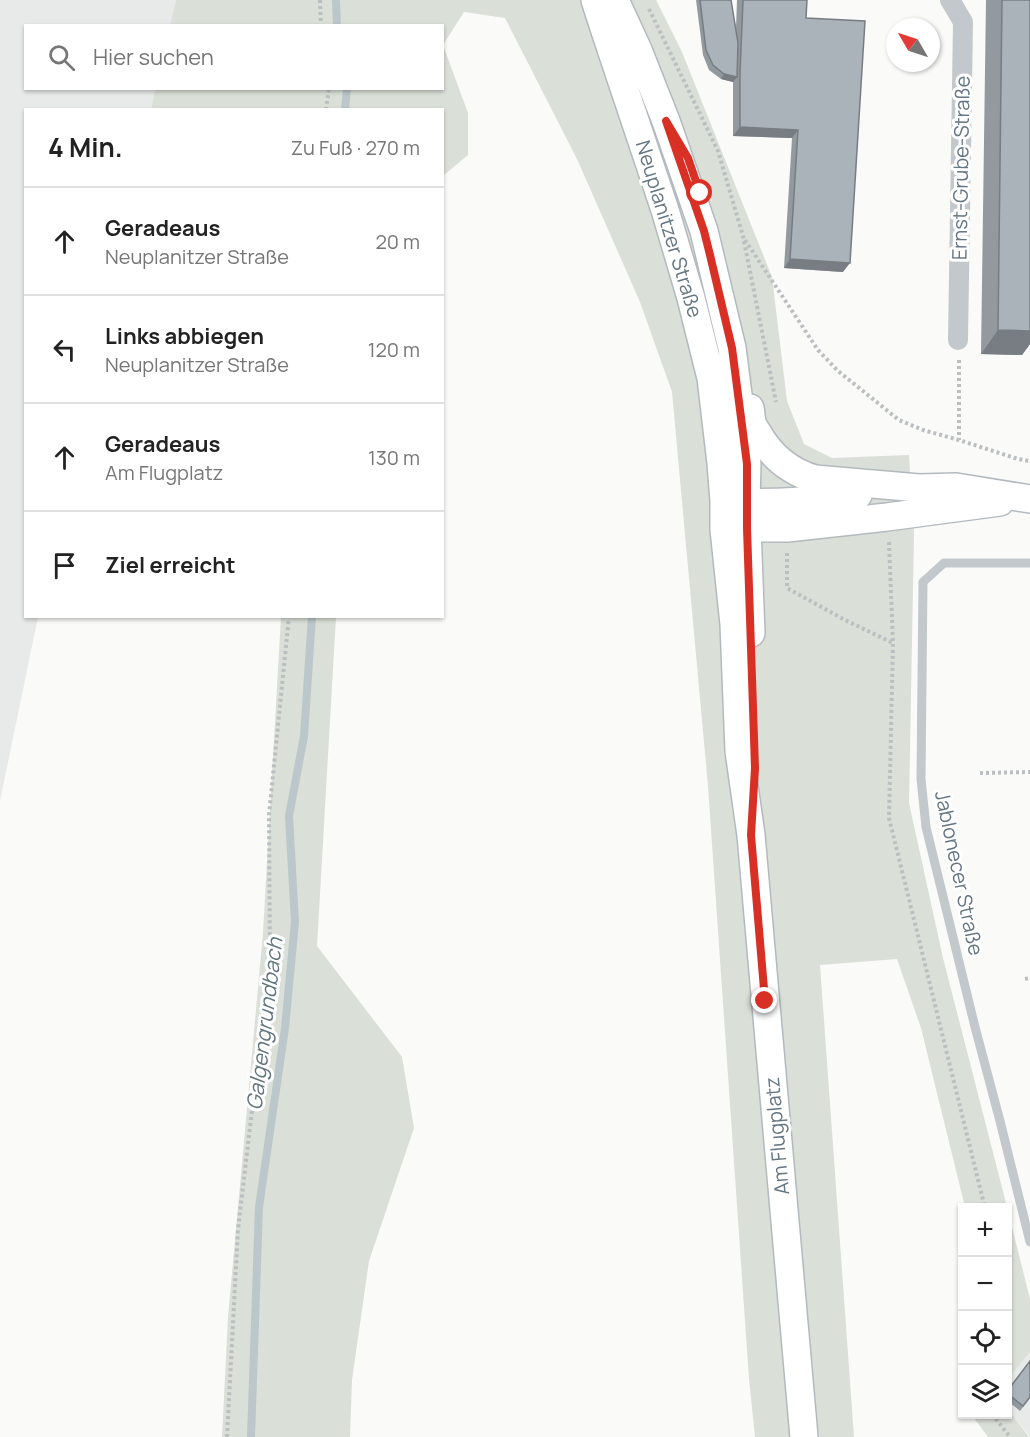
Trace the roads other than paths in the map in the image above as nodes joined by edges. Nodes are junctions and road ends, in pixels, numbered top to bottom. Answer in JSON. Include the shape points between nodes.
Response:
{"nodes":[{"id":1,"x":595,"y":0,"type":"edge"},
{"id":2,"x":615,"y":0,"type":"edge"},
{"id":3,"x":951,"y":0,"type":"edge"},
{"id":4,"x":666,"y":121,"type":"junction"},
{"id":5,"x":958,"y":340,"type":"road end"},
{"id":6,"x":721,"y":463,"type":"joint"},
{"id":7,"x":919,"y":488,"type":"junction"},
{"id":8,"x":1028,"y":499,"type":"edge"},
{"id":9,"x":735,"y":515,"type":"junction"},
{"id":10,"x":1030,"y":563,"type":"edge"},
{"id":11,"x":1030,"y":1242,"type":"edge"},
{"id":12,"x":804,"y":1437,"type":"edge"}],
"edges":[{"from":1,"to":6,"type":"main road","name":"Neuplanitzer Straße","via":[[666,210],[691,298],[711,378]]},
{"from":2,"to":4,"type":"main road","name":"Neuplanitzer Straße"},
{"from":3,"to":5,"type":"street","name":"Ernst-Grube-Straße","via":[[963,22]]},
{"from":4,"to":7,"type":"main road","name":"Neuplanitzer Straße","via":[[688,158],[712,228],[753,424],[765,444],[794,471],[815,480]]},
{"from":4,"to":9,"type":"main road","name":"Neuplanitzer Straße","via":[[704,231],[732,348],[747,464]]},
{"from":6,"to":9,"type":"main road","name":"Am Flugplatz"},
{"from":7,"to":8,"type":"main road","name":"Neuplanitzer Straße","via":[[956,487]]},
{"from":7,"to":9,"type":"main road","name":"Neuplanitzer Straße","via":[[788,502]]},
{"from":8,"to":9,"type":"main road","name":"Neuplanitzer Straße","via":[[787,528]]},
{"from":9,"to":12,"type":"main road","name":"Am Flugplatz","via":[[755,768],[751,835]]},
{"from":10,"to":11,"type":"lane","name":"Jablonecer Straße","via":[[944,563],[923,582],[921,778],[926,827]]}]}
